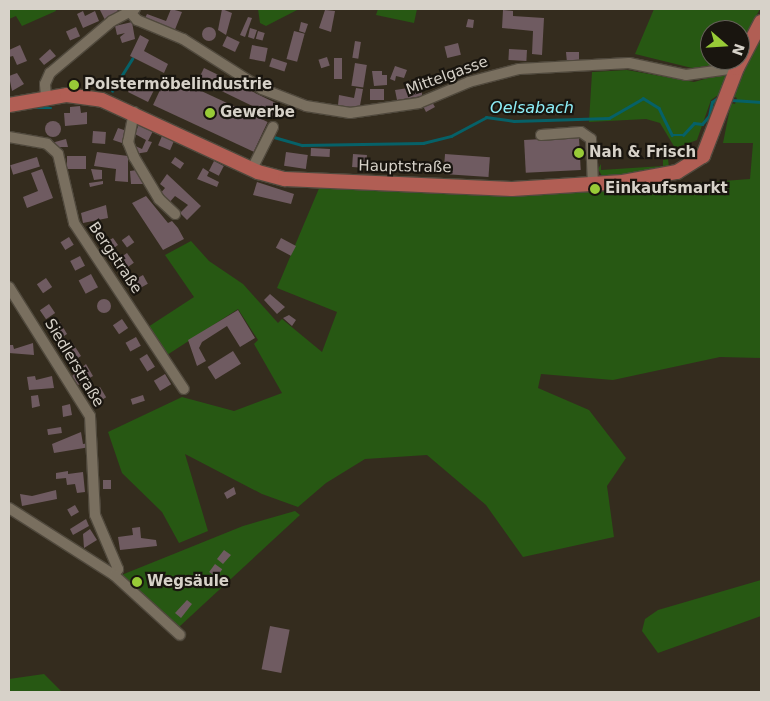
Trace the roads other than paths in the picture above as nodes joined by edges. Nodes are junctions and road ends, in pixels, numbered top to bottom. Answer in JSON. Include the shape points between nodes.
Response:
{"nodes":[{"id":1,"x":133,"y":10,"type":"edge"},
{"id":2,"x":761,"y":22,"type":"edge"},
{"id":3,"x":750,"y":43,"type":"edge"},
{"id":4,"x":722,"y":70,"type":"edge"},
{"id":5,"x":736,"y":70,"type":"edge"},
{"id":6,"x":46,"y":96,"type":"junction"},
{"id":7,"x":9,"y":105,"type":"edge"},
{"id":8,"x":134,"y":112,"type":"junction"},
{"id":9,"x":273,"y":127,"type":"dead end"},
{"id":10,"x":541,"y":134,"type":"dead end"},
{"id":11,"x":9,"y":137,"type":"edge"},
{"id":12,"x":252,"y":169,"type":"junction"},
{"id":13,"x":593,"y":184,"type":"junction"},
{"id":14,"x":175,"y":214,"type":"dead end"},
{"id":15,"x":9,"y":287,"type":"edge"},
{"id":16,"x":184,"y":389,"type":"dead end"},
{"id":17,"x":9,"y":508,"type":"edge"},
{"id":18,"x":114,"y":575,"type":"junction"},
{"id":19,"x":180,"y":635,"type":"dead end"}],
"edges":[{"from":1,"to":4,"type":"street","name":"Mittelgasse","via":[[137,20],[205,51],[262,89],[306,106],[350,113],[420,103],[469,82],[519,69],[629,64],[686,75]]},
{"from":1,"to":6,"type":"street","via":[[112,21],[50,72],[45,84]]},
{"from":2,"to":3,"type":"main road"},
{"from":5,"to":13,"type":"main road","name":"Hauptstraße","via":[[709,147],[687,167],[661,176]]},
{"from":6,"to":7,"type":"main road","name":"Hauptstraße"},
{"from":6,"to":8,"type":"main road","name":"Hauptstraße","via":[[85,96]]},
{"from":8,"to":12,"type":"main road","name":"Hauptstraße"},
{"from":8,"to":14,"type":"street","via":[[128,142],[134,157],[159,199]]},
{"from":9,"to":12,"type":"street"},
{"from":10,"to":13,"type":"street","via":[[580,132],[591,139]]},
{"from":11,"to":16,"type":"street","name":"Bergstraße","via":[[47,144],[58,154],[74,223]]},
{"from":12,"to":13,"type":"main road","name":"Hauptstraße","via":[[312,182],[426,181],[512,189]]},
{"from":15,"to":18,"type":"street","name":"Siedlerstraße","via":[[90,416],[95,515],[118,569]]},
{"from":17,"to":18,"type":"street"},
{"from":18,"to":19,"type":"street"}]}
